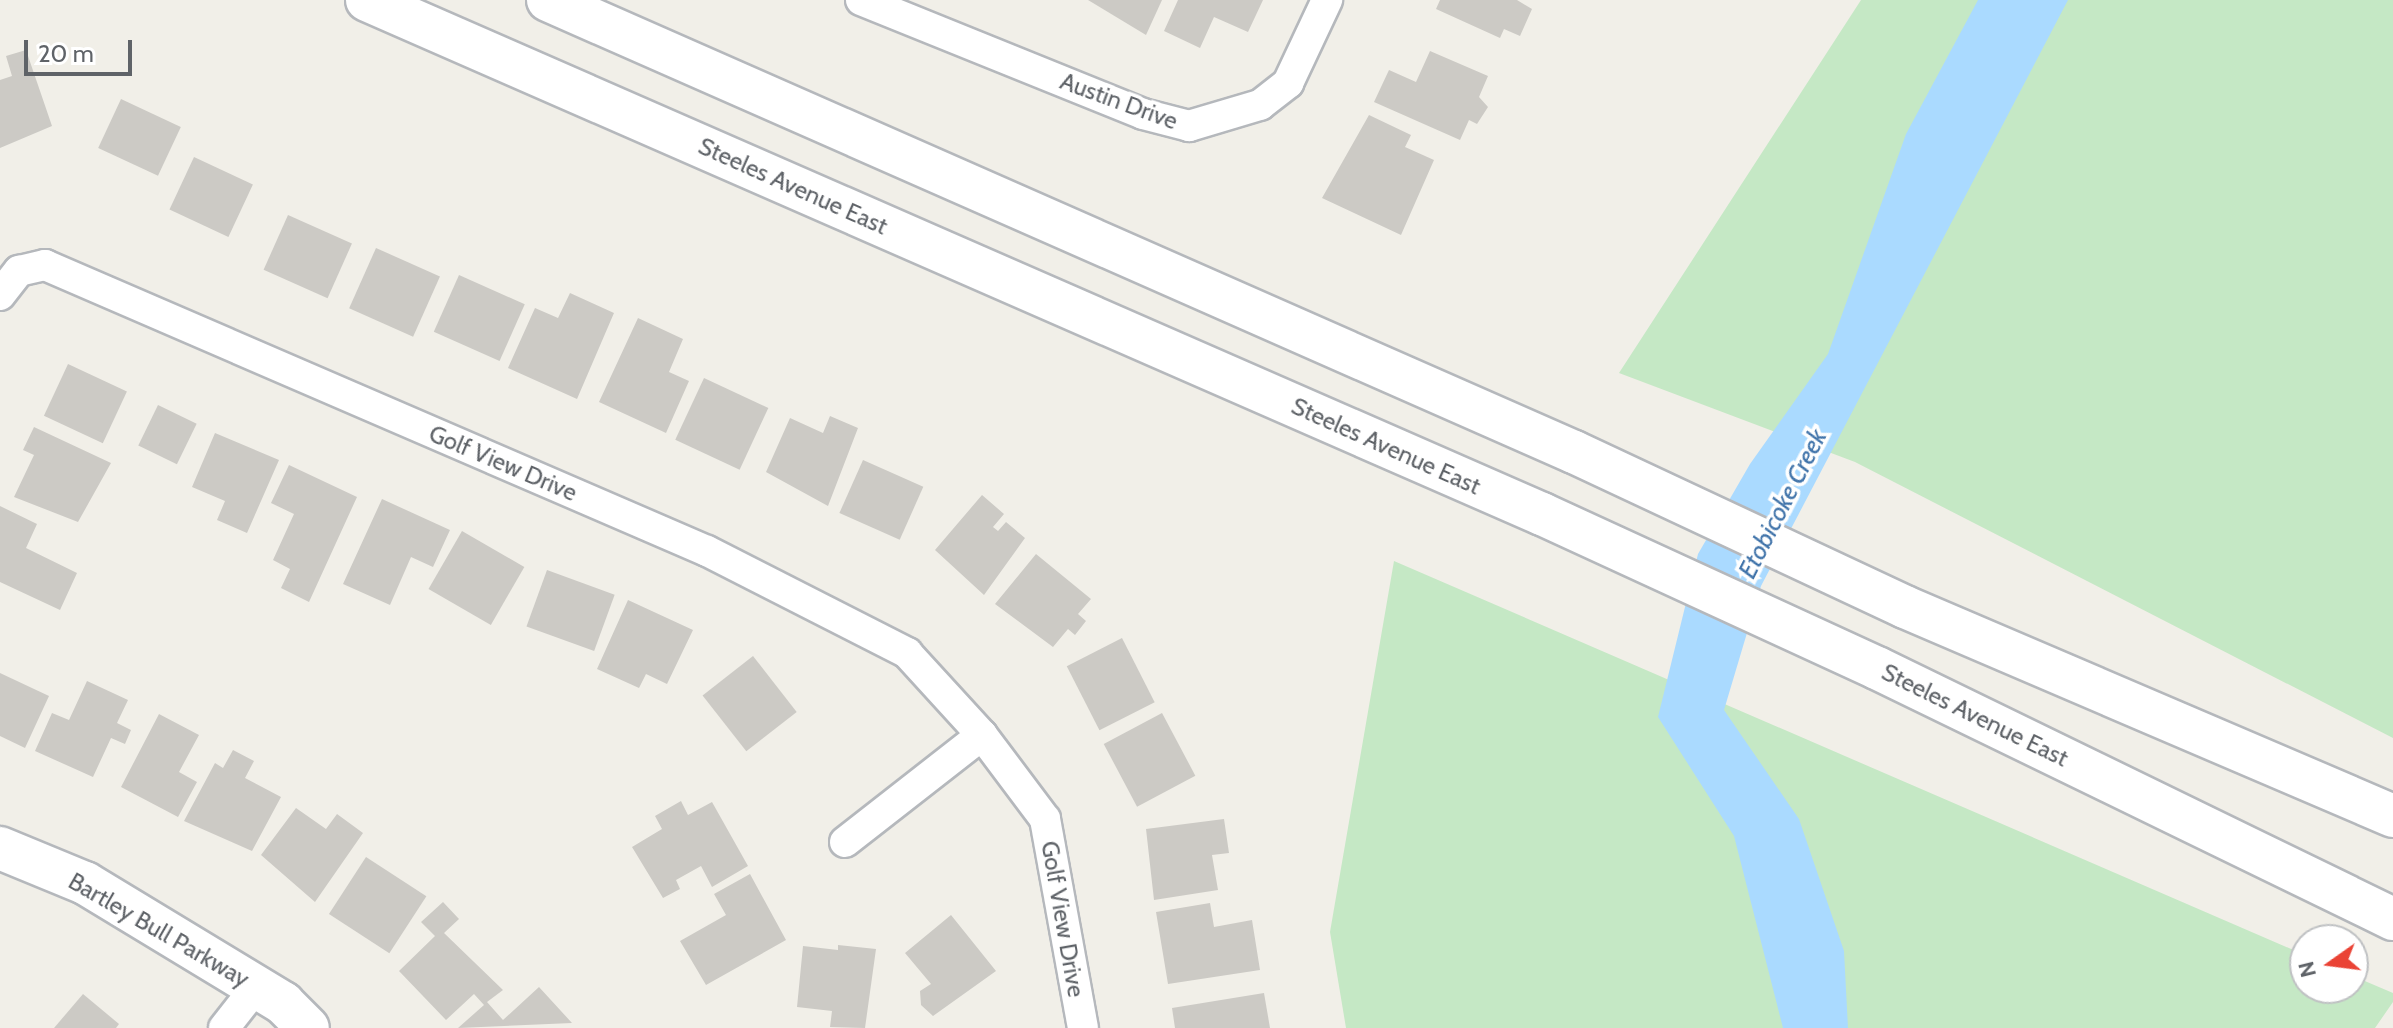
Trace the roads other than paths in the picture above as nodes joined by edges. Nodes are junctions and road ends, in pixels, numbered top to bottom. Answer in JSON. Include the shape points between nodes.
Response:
{"nodes":[{"id":1,"x":367,"y":0,"type":"edge"},
{"id":2,"x":548,"y":0,"type":"edge"},
{"id":3,"x":861,"y":0,"type":"edge"},
{"id":4,"x":1327,"y":0,"type":"edge"},
{"id":5,"x":0,"y":295,"type":"edge"},
{"id":6,"x":982,"y":735,"type":"junction"},
{"id":7,"x":2393,"y":816,"type":"edge"},
{"id":8,"x":845,"y":842,"type":"dead end"},
{"id":9,"x":0,"y":848,"type":"edge"},
{"id":10,"x":2393,"y":919,"type":"edge"},
{"id":11,"x":257,"y":986,"type":"junction"},
{"id":12,"x":224,"y":1028,"type":"edge"},
{"id":13,"x":308,"y":1028,"type":"edge"},
{"id":14,"x":1083,"y":1028,"type":"edge"}],
"edges":[{"from":1,"to":10,"type":"main road","name":"Steeles Avenue East","via":[[1542,514],[1877,668]]},
{"from":2,"to":7,"type":"main road","via":[[1574,452],[1905,607]]},
{"from":3,"to":4,"type":"street","name":"Austin Drive","via":[[1143,114],[1189,126],[1250,110],[1288,83]]},
{"from":5,"to":6,"type":"street","name":"Golf View Drive","via":[[19,271],[45,265],[707,551],[907,653]]},
{"from":6,"to":8,"type":"street"},
{"from":6,"to":14,"type":"street","name":"Golf View Drive","via":[[1045,819]]},
{"from":9,"to":11,"type":"main road","name":"Bartley Bull Parkway","via":[[85,883]]},
{"from":11,"to":12,"type":"street"},
{"from":11,"to":13,"type":"main road","name":"Bartley Bull Parkway"}]}
